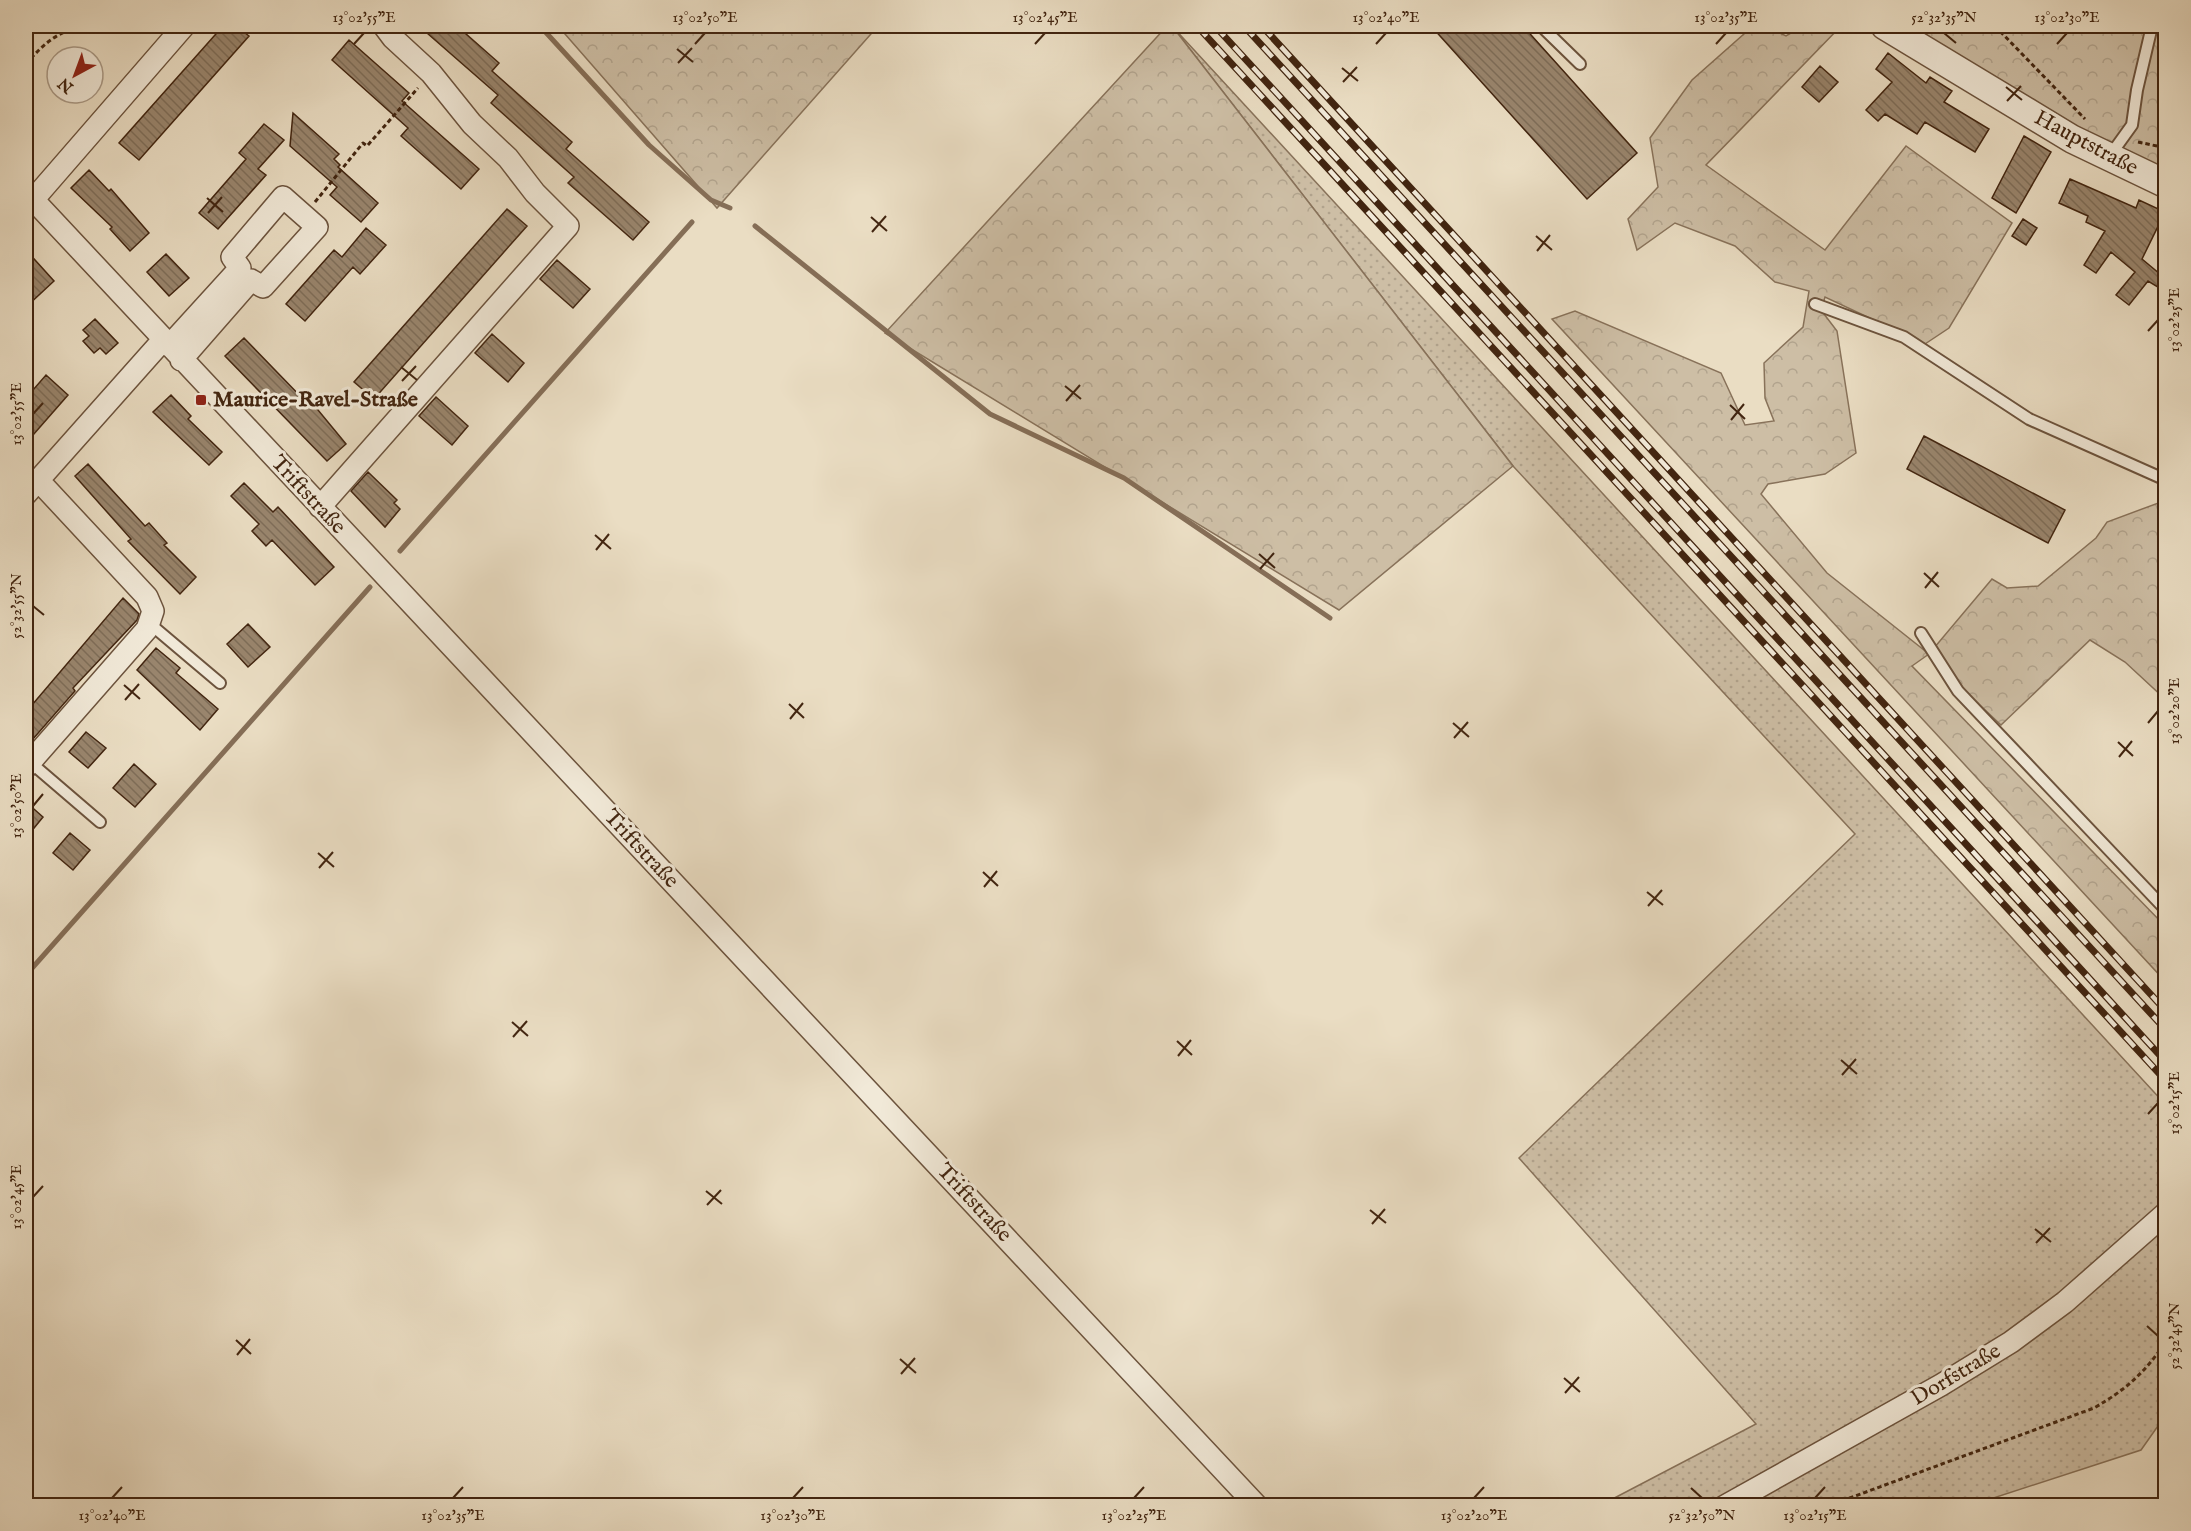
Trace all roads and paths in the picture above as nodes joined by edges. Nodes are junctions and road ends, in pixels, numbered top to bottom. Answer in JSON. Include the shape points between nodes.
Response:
{"nodes":[{"id":1,"x":91,"y":26,"type":"edge"},
{"id":2,"x":184,"y":26,"type":"edge"},
{"id":3,"x":384,"y":26,"type":"edge"},
{"id":4,"x":1541,"y":26,"type":"edge"},
{"id":5,"x":1885,"y":26,"type":"edge"},
{"id":6,"x":1995,"y":26,"type":"edge"},
{"id":7,"x":2152,"y":26,"type":"edge"},
{"id":8,"x":26,"y":64,"type":"edge"},
{"id":9,"x":1580,"y":64,"type":"dead end"},
{"id":10,"x":431,"y":73,"type":"junction"},
{"id":11,"x":2089,"y":124,"type":"dead end"},
{"id":12,"x":2166,"y":148,"type":"edge"},
{"id":13,"x":2115,"y":149,"type":"junction"},
{"id":14,"x":2166,"y":184,"type":"edge"},
{"id":15,"x":28,"y":200,"type":"edge"},
{"id":16,"x":304,"y":214,"type":"junction"},
{"id":17,"x":246,"y":274,"type":"junction"},
{"id":18,"x":1815,"y":304,"type":"dead end"},
{"id":19,"x":171,"y":348,"type":"junction"},
{"id":20,"x":2166,"y":480,"type":"edge"},
{"id":21,"x":32,"y":487,"type":"edge"},
{"id":22,"x":320,"y":507,"type":"junction"},
{"id":23,"x":149,"y":623,"type":"junction"},
{"id":24,"x":1921,"y":633,"type":"dead end"},
{"id":25,"x":220,"y":683,"type":"dead end"},
{"id":26,"x":28,"y":764,"type":"edge"},
{"id":27,"x":100,"y":822,"type":"dead end"},
{"id":28,"x":2166,"y":910,"type":"edge"},
{"id":29,"x":2166,"y":1213,"type":"edge"},
{"id":30,"x":2166,"y":1342,"type":"edge"},
{"id":31,"x":1257,"y":1506,"type":"edge"},
{"id":32,"x":1725,"y":1506,"type":"edge"},
{"id":33,"x":1828,"y":1506,"type":"edge"}],
"edges":[{"from":1,"to":8,"type":"path","via":[[77,27],[45,42]]},
{"from":2,"to":15,"type":"street"},
{"from":3,"to":10,"type":"street"},
{"from":4,"to":9,"type":"lane"},
{"from":5,"to":13,"type":"street","name":"Hauptstraße","via":[[2062,133]]},
{"from":6,"to":11,"type":"path"},
{"from":7,"to":13,"type":"lane","via":[[2132,125]]},
{"from":10,"to":16,"type":"path","via":[[367,146],[363,143]]},
{"from":10,"to":22,"type":"street","via":[[472,124],[568,226]]},
{"from":12,"to":13,"type":"path"},
{"from":13,"to":14,"type":"street","name":"Hauptstraße"},
{"from":15,"to":19,"type":"street","name":"Triftstraße"},
{"from":16,"to":17,"type":"street","via":[[317,227],[263,287]]},
{"from":16,"to":17,"type":"street","via":[[283,197],[232,257]]},
{"from":17,"to":19,"type":"street"},
{"from":18,"to":20,"type":"lane","via":[[1904,337],[2029,419]]},
{"from":19,"to":21,"type":"street"},
{"from":19,"to":22,"type":"street","name":"Triftstraße"},
{"from":21,"to":23,"type":"street","via":[[147,597],[153,611]]},
{"from":22,"to":31,"type":"street","name":"Triftstraße"},
{"from":23,"to":25,"type":"lane"},
{"from":23,"to":26,"type":"street"},
{"from":24,"to":28,"type":"lane","via":[[1958,691]]},
{"from":26,"to":27,"type":"lane"},
{"from":29,"to":32,"type":"street","name":"Dorfstraße","via":[[2065,1302],[2011,1342]]},
{"from":30,"to":33,"type":"path","via":[[2145,1372],[2094,1408]]}]}
